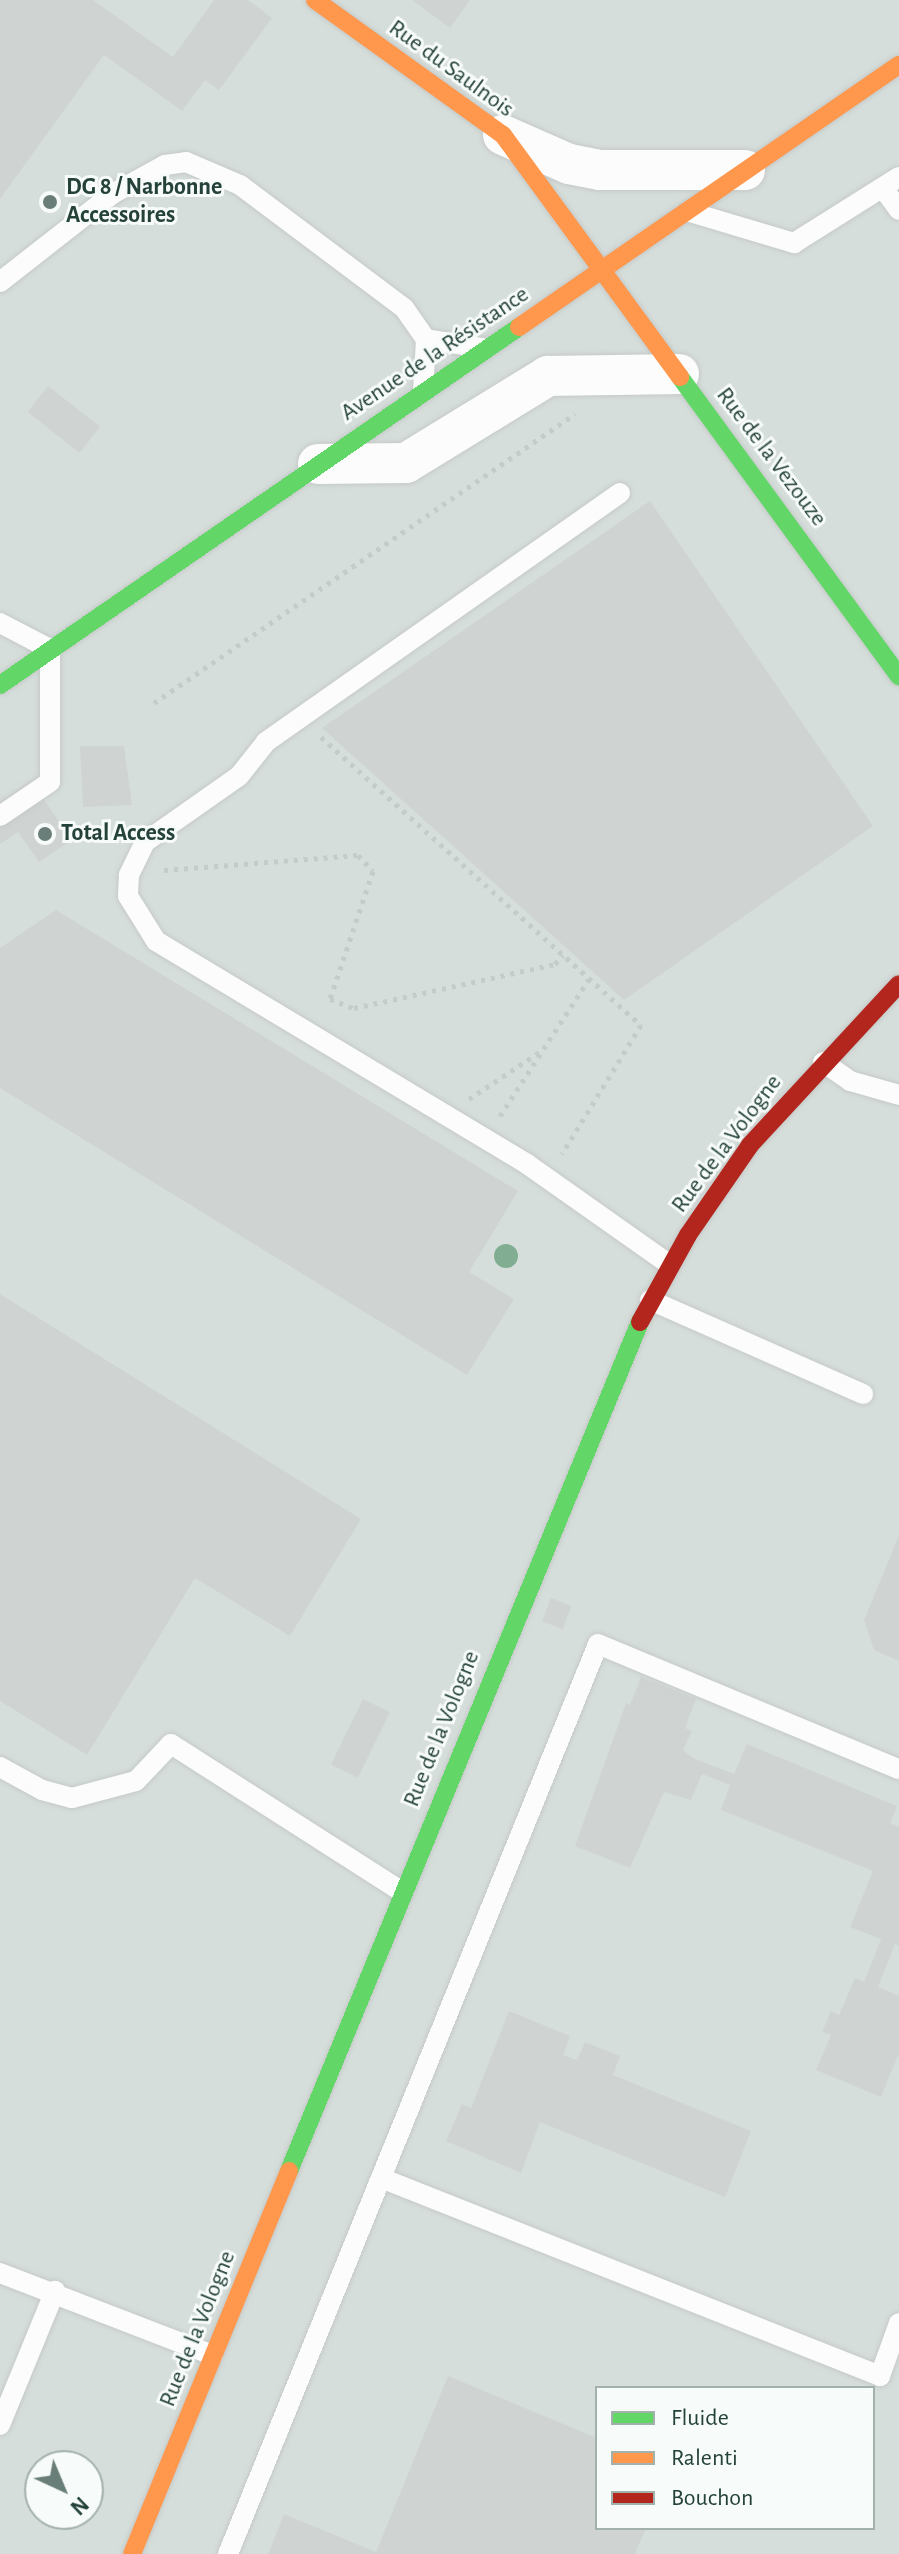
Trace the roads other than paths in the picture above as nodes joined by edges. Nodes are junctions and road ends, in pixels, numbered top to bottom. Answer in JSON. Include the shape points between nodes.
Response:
{"nodes":[{"id":1,"x":315,"y":0,"type":"edge"},
{"id":2,"x":899,"y":65,"type":"edge"},
{"id":3,"x":503,"y":135,"type":"junction"},
{"id":4,"x":745,"y":170,"type":"junction"},
{"id":5,"x":891,"y":182,"type":"edge"},
{"id":6,"x":899,"y":210,"type":"edge"},
{"id":7,"x":686,"y":211,"type":"junction"},
{"id":8,"x":602,"y":269,"type":"junction"},
{"id":9,"x":0,"y":282,"type":"edge"},
{"id":10,"x":426,"y":339,"type":"junction"},
{"id":11,"x":486,"y":348,"type":"junction"},
{"id":12,"x":679,"y":374,"type":"junction"},
{"id":13,"x":423,"y":392,"type":"junction"},
{"id":14,"x":318,"y":464,"type":"junction"},
{"id":15,"x":620,"y":493,"type":"dead end"},
{"id":16,"x":0,"y":623,"type":"edge"},
{"id":17,"x":899,"y":631,"type":"edge"},
{"id":18,"x":875,"y":642,"type":"junction"},
{"id":19,"x":50,"y":649,"type":"junction"},
{"id":20,"x":899,"y":676,"type":"edge"},
{"id":21,"x":0,"y":685,"type":"edge"},
{"id":22,"x":0,"y":816,"type":"edge"},
{"id":23,"x":899,"y":984,"type":"edge"},
{"id":24,"x":823,"y":1062,"type":"junction"},
{"id":25,"x":899,"y":1095,"type":"edge"},
{"id":26,"x":670,"y":1265,"type":"junction"},
{"id":27,"x":650,"y":1300,"type":"junction"},
{"id":28,"x":863,"y":1394,"type":"dead end"},
{"id":29,"x":0,"y":1767,"type":"edge"},
{"id":30,"x":899,"y":1769,"type":"edge"},
{"id":31,"x":402,"y":1892,"type":"junction"},
{"id":32,"x":381,"y":2178,"type":"junction"},
{"id":33,"x":0,"y":2273,"type":"edge"},
{"id":34,"x":55,"y":2291,"type":"junction"},
{"id":35,"x":899,"y":2323,"type":"edge"},
{"id":36,"x":213,"y":2355,"type":"junction"},
{"id":37,"x":0,"y":2425,"type":"edge"},
{"id":38,"x":132,"y":2554,"type":"edge"},
{"id":39,"x":228,"y":2554,"type":"edge"}],
"edges":[{"from":1,"to":3,"type":"street","name":"Rue du Saulnois"},
{"from":2,"to":4,"type":"street","name":"Avenue de la Résistance"},
{"from":3,"to":4,"type":"street","via":[[569,164],[600,170]]},
{"from":3,"to":8,"type":"street","name":"Rue du Saulnois"},
{"from":4,"to":7,"type":"street","name":"Avenue de la Résistance"},
{"from":5,"to":6,"type":"lane"},
{"from":5,"to":7,"type":"lane","via":[[794,243]]},
{"from":7,"to":8,"type":"street","name":"Avenue de la Résistance"},
{"from":8,"to":11,"type":"street","name":"Avenue de la Résistance"},
{"from":8,"to":12,"type":"street","name":"Rue de la Vezouze"},
{"from":9,"to":10,"type":"lane","via":[[114,193],[165,165],[186,162],[240,185],[356,268],[404,308]]},
{"from":10,"to":11,"type":"lane"},
{"from":10,"to":13,"type":"lane"},
{"from":11,"to":13,"type":"street","name":"Avenue de la Résistance"},
{"from":12,"to":14,"type":"street","via":[[548,376],[406,463]]},
{"from":12,"to":18,"type":"street","name":"Rue de la Vezouze"},
{"from":13,"to":14,"type":"street","name":"Avenue de la Résistance"},
{"from":14,"to":19,"type":"street","name":"Avenue de la Résistance"},
{"from":15,"to":26,"type":"lane","via":[[266,742],[239,776],[145,842],[129,875],[128,896],[156,941],[485,1139]]},
{"from":16,"to":19,"type":"lane"},
{"from":17,"to":18,"type":"lane"},
{"from":18,"to":20,"type":"street","name":"Rue de la Vezouze"},
{"from":19,"to":21,"type":"street","name":"Avenue de la Résistance"},
{"from":19,"to":22,"type":"lane","via":[[50,782]]},
{"from":23,"to":24,"type":"street","name":"Rue de la Vologne"},
{"from":24,"to":25,"type":"lane","via":[[850,1081]]},
{"from":24,"to":26,"type":"street","name":"Rue de la Vologne","via":[[742,1155]]},
{"from":26,"to":27,"type":"street","name":"Rue de la Vologne"},
{"from":27,"to":28,"type":"lane"},
{"from":27,"to":31,"type":"street","name":"Rue de la Vologne","via":[[612,1375]]},
{"from":29,"to":31,"type":"lane","via":[[42,1790],[72,1798],[136,1781],[171,1744]]},
{"from":30,"to":32,"type":"lane","via":[[598,1644]]},
{"from":31,"to":36,"type":"street","name":"Rue de la Vologne"},
{"from":32,"to":35,"type":"lane","via":[[880,2376]]},
{"from":32,"to":39,"type":"lane"},
{"from":33,"to":34,"type":"lane"},
{"from":34,"to":36,"type":"lane"},
{"from":34,"to":37,"type":"lane"},
{"from":36,"to":38,"type":"street","name":"Rue de la Vologne"}]}
